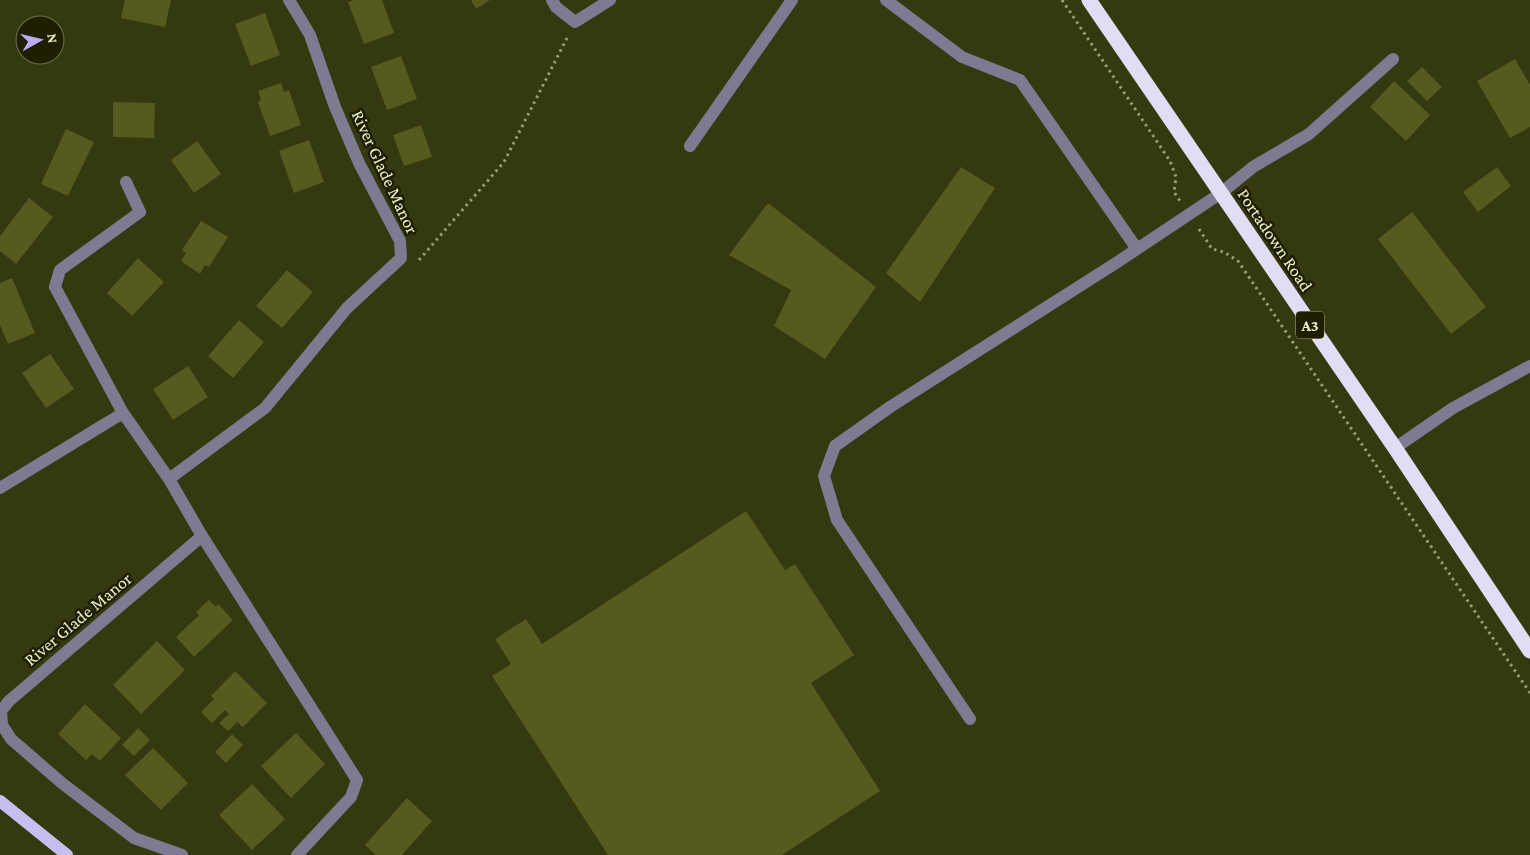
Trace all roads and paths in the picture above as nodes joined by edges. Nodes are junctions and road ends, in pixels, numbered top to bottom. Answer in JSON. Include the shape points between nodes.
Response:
{"nodes":[{"id":1,"x":289,"y":0,"type":"edge"},
{"id":2,"x":552,"y":0,"type":"edge"},
{"id":3,"x":610,"y":0,"type":"edge"},
{"id":4,"x":792,"y":0,"type":"edge"},
{"id":5,"x":886,"y":0,"type":"edge"},
{"id":6,"x":1062,"y":0,"type":"edge"},
{"id":7,"x":1089,"y":0,"type":"edge"},
{"id":8,"x":575,"y":22,"type":"junction"},
{"id":9,"x":1393,"y":59,"type":"dead end"},
{"id":10,"x":690,"y":146,"type":"dead end"},
{"id":11,"x":126,"y":182,"type":"dead end"},
{"id":12,"x":1221,"y":194,"type":"junction"},
{"id":13,"x":1189,"y":215,"type":"junction"},
{"id":14,"x":1137,"y":249,"type":"junction"},
{"id":15,"x":416,"y":263,"type":"dead end"},
{"id":16,"x":1530,"y":366,"type":"edge"},
{"id":17,"x":123,"y":413,"type":"junction"},
{"id":18,"x":1395,"y":448,"type":"junction"},
{"id":19,"x":169,"y":479,"type":"junction"},
{"id":20,"x":0,"y":488,"type":"edge"},
{"id":21,"x":202,"y":536,"type":"junction"},
{"id":22,"x":1530,"y":651,"type":"edge"},
{"id":23,"x":1530,"y":693,"type":"edge"},
{"id":24,"x":970,"y":719,"type":"dead end"},
{"id":25,"x":0,"y":801,"type":"edge"},
{"id":26,"x":67,"y":855,"type":"edge"},
{"id":27,"x":182,"y":855,"type":"edge"},
{"id":28,"x":297,"y":855,"type":"edge"}],
"edges":[{"from":1,"to":19,"type":"street","name":"River Glade Manor","via":[[310,35],[359,164],[400,241],[401,258],[347,308],[265,408]]},
{"from":2,"to":8,"type":"street"},
{"from":3,"to":8,"type":"street"},
{"from":4,"to":10,"type":"street"},
{"from":5,"to":14,"type":"street","via":[[962,57],[1020,80]]},
{"from":6,"to":13,"type":"path","via":[[1170,160],[1176,177],[1174,192]]},
{"from":7,"to":12,"type":"highway","name":"Portadown Road","number":"A3"},
{"from":8,"to":15,"type":"path","via":[[504,162]]},
{"from":9,"to":12,"type":"street","via":[[1309,134],[1252,166]]},
{"from":11,"to":17,"type":"street","via":[[140,212],[60,270],[55,288]]},
{"from":12,"to":13,"type":"street"},
{"from":12,"to":18,"type":"highway","name":"Portadown Road","number":"A3"},
{"from":13,"to":14,"type":"street"},
{"from":13,"to":23,"type":"path","via":[[1212,249],[1238,261]]},
{"from":14,"to":24,"type":"street","via":[[890,407],[835,446],[824,476],[837,520]]},
{"from":16,"to":18,"type":"street","via":[[1453,408]]},
{"from":17,"to":19,"type":"street"},
{"from":17,"to":20,"type":"street"},
{"from":18,"to":22,"type":"highway","name":"Portadown Road","number":"A3"},
{"from":19,"to":21,"type":"street"},
{"from":21,"to":27,"type":"street","name":"River Glade Manor","via":[[1,711],[2,725],[11,738],[63,784],[134,838]]},
{"from":21,"to":28,"type":"street","via":[[356,780],[351,797]]},
{"from":25,"to":26,"type":"main road"}]}
